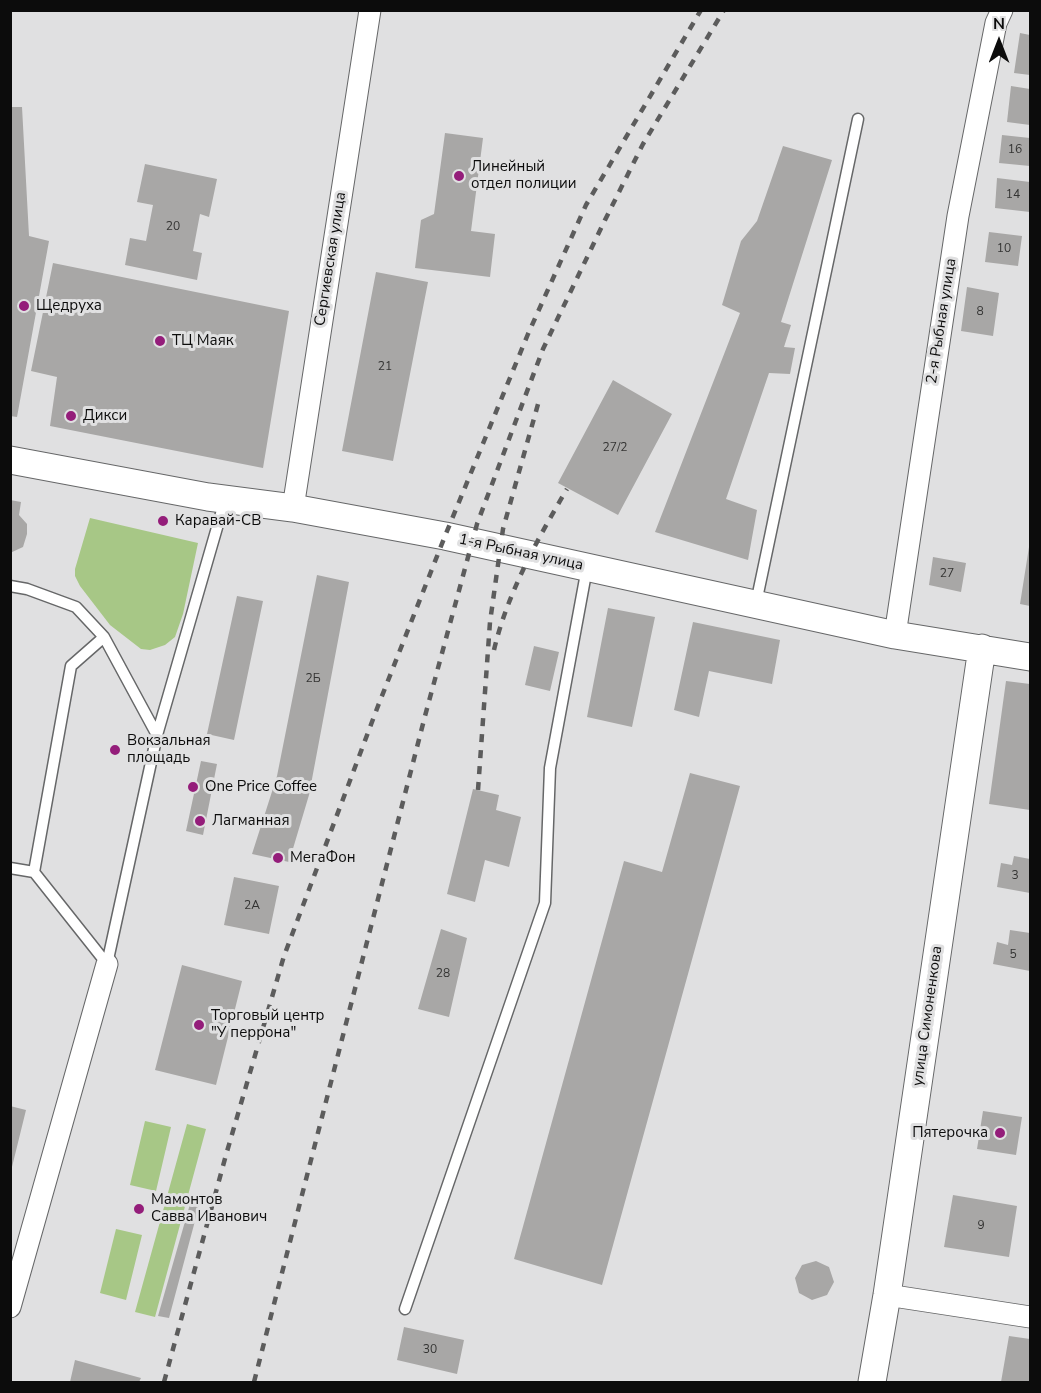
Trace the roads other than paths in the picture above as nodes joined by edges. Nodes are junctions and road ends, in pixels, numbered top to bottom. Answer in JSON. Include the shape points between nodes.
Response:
{"nodes":[{"id":1,"x":370,"y":10,"type":"edge"},
{"id":2,"x":1002,"y":10,"type":"edge"},
{"id":3,"x":858,"y":119,"type":"dead end"},
{"id":4,"x":10,"y":460,"type":"edge"},
{"id":5,"x":225,"y":500,"type":"junction"},
{"id":6,"x":293,"y":508,"type":"junction"},
{"id":7,"x":587,"y":568,"type":"junction"},
{"id":8,"x":10,"y":586,"type":"edge"},
{"id":9,"x":755,"y":605,"type":"junction"},
{"id":10,"x":896,"y":635,"type":"junction"},
{"id":11,"x":104,"y":637,"type":"junction"},
{"id":12,"x":982,"y":648,"type":"junction"},
{"id":13,"x":1030,"y":657,"type":"edge"},
{"id":14,"x":157,"y":735,"type":"junction"},
{"id":15,"x":10,"y":868,"type":"edge"},
{"id":16,"x":34,"y":872,"type":"junction"},
{"id":17,"x":107,"y":964,"type":"junction"},
{"id":18,"x":887,"y":1295,"type":"junction"},
{"id":19,"x":10,"y":1307,"type":"edge"},
{"id":20,"x":405,"y":1309,"type":"dead end"},
{"id":21,"x":1030,"y":1317,"type":"edge"},
{"id":22,"x":873,"y":1383,"type":"edge"}],
"edges":[{"from":1,"to":6,"type":"street","name":"Сергиевская улица"},
{"from":2,"to":10,"type":"street","name":"2-я Рыбная улица","via":[[996,23],[958,216]]},
{"from":3,"to":9,"type":"lane"},
{"from":4,"to":5,"type":"street","name":"1-я Рыбная улица"},
{"from":5,"to":6,"type":"street","name":"1-я Рыбная улица"},
{"from":5,"to":14,"type":"lane"},
{"from":6,"to":7,"type":"street","name":"1-я Рыбная улица"},
{"from":7,"to":9,"type":"street","name":"1-я Рыбная улица"},
{"from":7,"to":20,"type":"lane","via":[[549,768],[545,903]]},
{"from":8,"to":11,"type":"lane","via":[[76,607]]},
{"from":9,"to":10,"type":"street","name":"1-я Рыбная улица"},
{"from":10,"to":12,"type":"street","name":"1-я Рыбная улица"},
{"from":11,"to":14,"type":"lane"},
{"from":11,"to":16,"type":"lane","via":[[71,666]]},
{"from":12,"to":13,"type":"street","name":"1-я Рыбная улица"},
{"from":12,"to":18,"type":"street","name":"улица Симоненкова"},
{"from":14,"to":17,"type":"lane"},
{"from":15,"to":16,"type":"lane"},
{"from":16,"to":17,"type":"lane"},
{"from":17,"to":19,"type":"street"},
{"from":18,"to":21,"type":"street"},
{"from":18,"to":22,"type":"street","name":"улица Симоненкова"}]}
